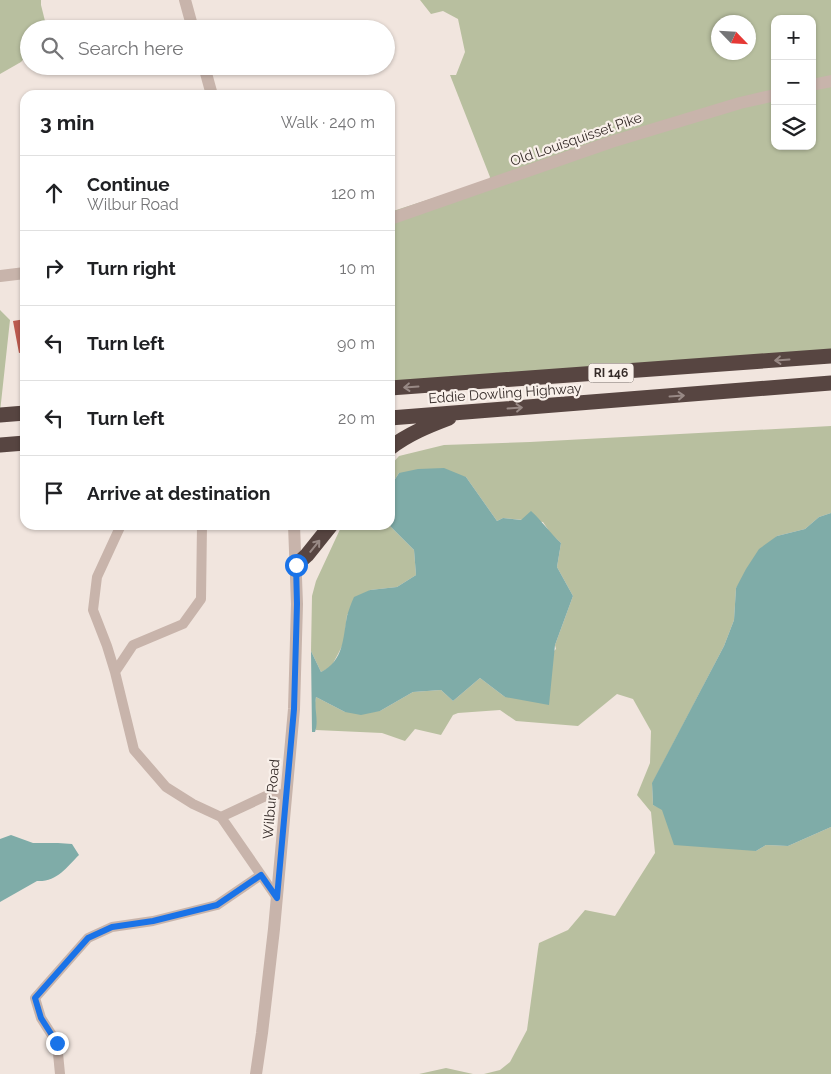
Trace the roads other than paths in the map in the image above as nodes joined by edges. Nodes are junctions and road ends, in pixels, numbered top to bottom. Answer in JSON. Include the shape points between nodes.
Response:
{"nodes":[{"id":1,"x":185,"y":0,"type":"edge"},
{"id":2,"x":191,"y":20,"type":"edge"},
{"id":3,"x":206,"y":75,"type":"edge"},
{"id":4,"x":831,"y":81,"type":"edge"},
{"id":5,"x":816,"y":84,"type":"edge"},
{"id":6,"x":211,"y":90,"type":"edge"},
{"id":7,"x":771,"y":96,"type":"edge"},
{"id":8,"x":395,"y":217,"type":"edge"},
{"id":9,"x":20,"y":274,"type":"edge"},
{"id":10,"x":0,"y":276,"type":"edge"},
{"id":11,"x":831,"y":356,"type":"edge"},
{"id":12,"x":831,"y":384,"type":"edge"},
{"id":13,"x":395,"y":388,"type":"edge"},
{"id":14,"x":466,"y":412,"type":"junction"},
{"id":15,"x":20,"y":413,"type":"edge"},
{"id":16,"x":0,"y":415,"type":"edge"},
{"id":17,"x":395,"y":418,"type":"edge"},
{"id":18,"x":20,"y":444,"type":"edge"},
{"id":19,"x":395,"y":444,"type":"edge"},
{"id":20,"x":0,"y":445,"type":"edge"},
{"id":21,"x":119,"y":530,"type":"edge"},
{"id":22,"x":202,"y":530,"type":"edge"},
{"id":23,"x":294,"y":530,"type":"edge"},
{"id":24,"x":327,"y":530,"type":"edge"},
{"id":25,"x":296,"y":565,"type":"junction"},
{"id":26,"x":115,"y":672,"type":"junction"},
{"id":27,"x":286,"y":794,"type":"junction"},
{"id":28,"x":221,"y":817,"type":"junction"},
{"id":29,"x":261,"y":875,"type":"junction"},
{"id":30,"x":277,"y":898,"type":"junction"},
{"id":31,"x":60,"y":1074,"type":"edge"},
{"id":32,"x":256,"y":1074,"type":"edge"}],
"edges":[{"from":1,"to":2,"type":"street"},
{"from":3,"to":6,"type":"street"},
{"from":4,"to":5,"type":"street"},
{"from":7,"to":8,"type":"street","name":"Old Louisquisset Pike","via":[[611,142]]},
{"from":9,"to":10,"type":"street"},
{"from":11,"to":13,"type":"highway","name":"Eddie Dowling Highway","number":"RI 146","one_way":true},
{"from":14,"to":12,"type":"highway","name":"Eddie Dowling Highway","number":"RI 146","one_way":true},
{"from":14,"to":17,"type":"highway","name":"Eddie Dowling Highway","number":"RI 146"},
{"from":14,"to":19,"type":"highway","via":[[421,428]]},
{"from":15,"to":16,"type":"highway"},
{"from":18,"to":20,"type":"highway"},
{"from":21,"to":26,"type":"lane","via":[[97,577],[93,610]]},
{"from":22,"to":26,"type":"lane","via":[[201,599],[183,624],[133,645]]},
{"from":23,"to":25,"type":"street","name":"Wilbur Road"},
{"from":25,"to":24,"type":"highway","one_way":true},
{"from":25,"to":27,"type":"street","name":"Wilbur Road","via":[[295,682]]},
{"from":26,"to":28,"type":"lane","via":[[134,750],[166,787]]},
{"from":27,"to":28,"type":"lane","via":[[268,795]]},
{"from":27,"to":30,"type":"street","name":"Wilbur Road"},
{"from":28,"to":29,"type":"lane"},
{"from":29,"to":30,"type":"lane"},
{"from":29,"to":31,"type":"lane","via":[[217,905],[153,921],[112,927],[88,938],[35,998],[41,1018],[57,1043]]},
{"from":30,"to":32,"type":"street","name":"Wilbur Road"}]}
